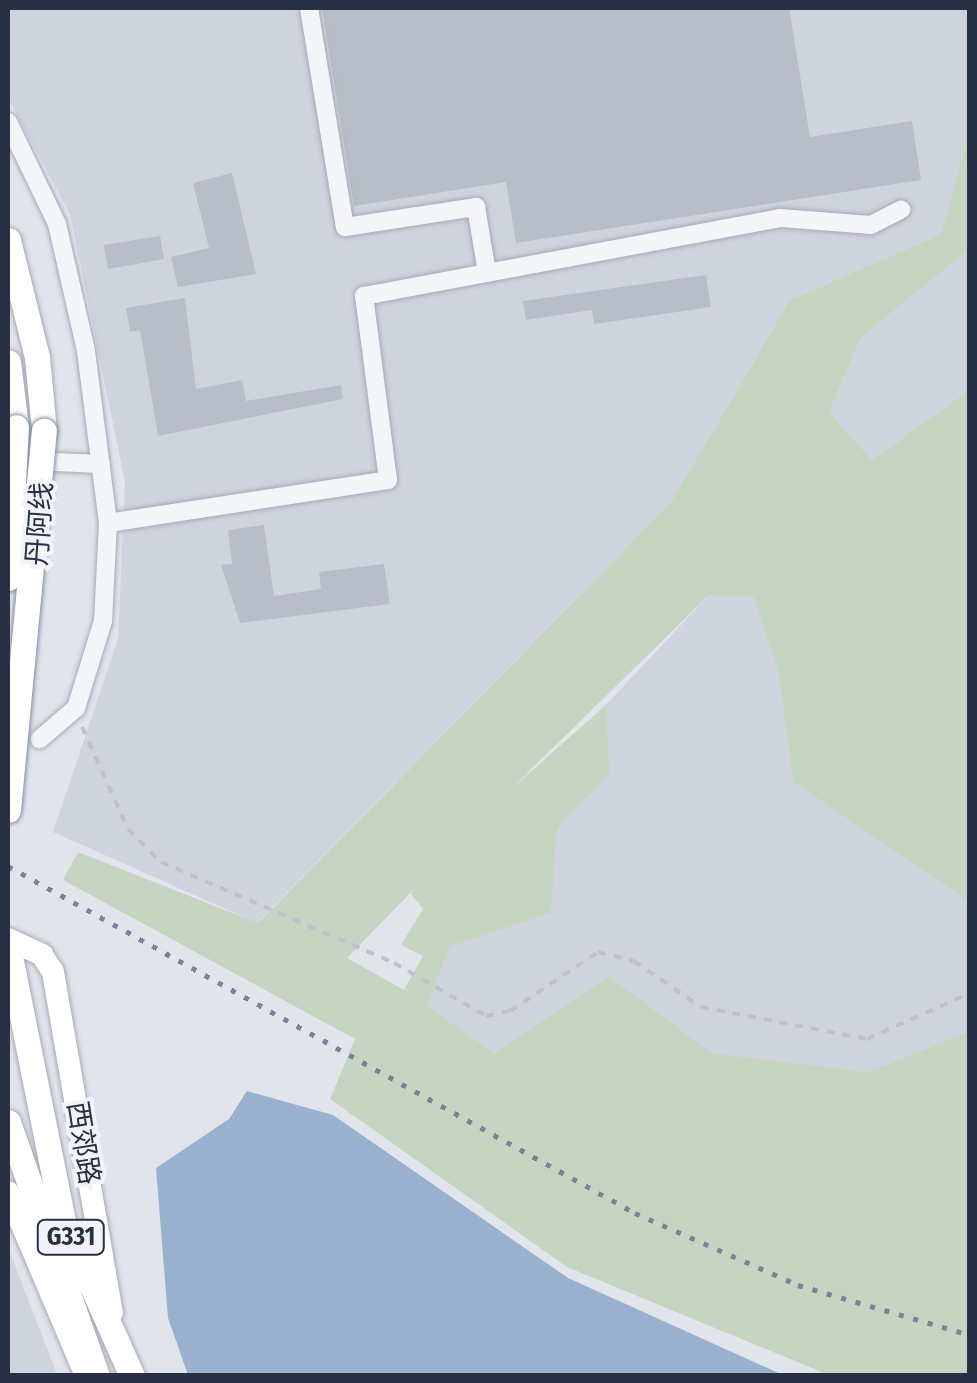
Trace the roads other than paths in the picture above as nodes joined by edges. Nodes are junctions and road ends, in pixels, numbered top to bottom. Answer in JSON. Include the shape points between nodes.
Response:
{"nodes":[{"id":1,"x":310,"y":8,"type":"edge"},
{"id":2,"x":8,"y":122,"type":"edge"},
{"id":3,"x":901,"y":210,"type":"dead end"},
{"id":4,"x":8,"y":240,"type":"edge"},
{"id":5,"x":487,"y":273,"type":"junction"},
{"id":6,"x":8,"y":362,"type":"edge"},
{"id":7,"x":8,"y":460,"type":"edge"},
{"id":8,"x":101,"y":464,"type":"junction"},
{"id":9,"x":108,"y":523,"type":"junction"},
{"id":10,"x":8,"y":578,"type":"edge"},
{"id":11,"x":40,"y":739,"type":"dead end"},
{"id":12,"x":8,"y":810,"type":"edge"},
{"id":13,"x":8,"y":943,"type":"edge"},
{"id":14,"x":8,"y":1122,"type":"edge"},
{"id":15,"x":8,"y":1192,"type":"edge"},
{"id":16,"x":131,"y":1372,"type":"edge"},
{"id":17,"x":86,"y":1376,"type":"edge"},
{"id":18,"x":97,"y":1376,"type":"edge"}],
"edges":[{"from":1,"to":5,"type":"street","via":[[346,227],[476,207]]},
{"from":2,"to":8,"type":"street","via":[[56,224]]},
{"from":3,"to":5,"type":"street","via":[[871,226],[780,218]]},
{"from":4,"to":12,"type":"highway","name":"丹阿线","bridge":true,"via":[[37,358],[44,431]]},
{"from":5,"to":9,"type":"street","via":[[364,296],[388,480]]},
{"from":6,"to":10,"type":"highway","name":"丹阿线","bridge":true,"via":[[16,427]]},
{"from":7,"to":8,"type":"street"},
{"from":8,"to":9,"type":"street"},
{"from":9,"to":11,"type":"street","via":[[103,621],[76,708]]},
{"from":13,"to":16,"type":"highway","number":"G331","via":[[33,1098],[64,1221]]},
{"from":13,"to":16,"type":"main road","name":"西郊路","via":[[42,955],[53,972],[106,1292]]},
{"from":14,"to":18,"type":"highway","number":"G331"},
{"from":15,"to":17,"type":"main road"}]}
